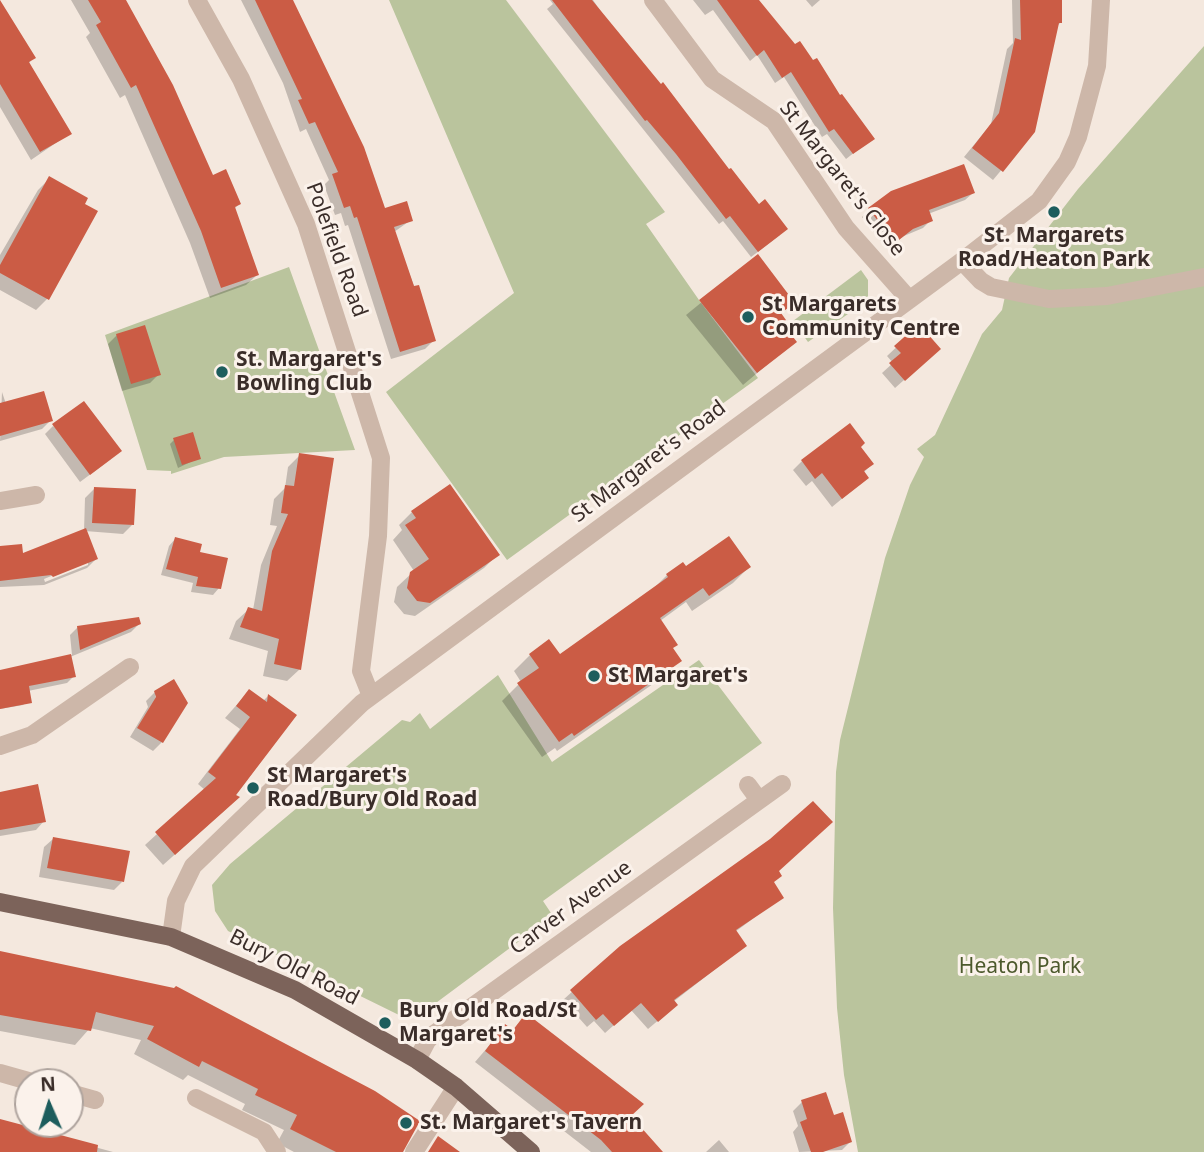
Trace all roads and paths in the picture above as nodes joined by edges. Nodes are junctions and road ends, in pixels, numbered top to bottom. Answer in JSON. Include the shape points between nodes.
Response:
{"nodes":[{"id":1,"x":198,"y":0,"type":"edge"},
{"id":2,"x":653,"y":0,"type":"edge"},
{"id":3,"x":1101,"y":0,"type":"edge"},
{"id":4,"x":962,"y":261,"type":"junction"},
{"id":5,"x":1204,"y":277,"type":"edge"},
{"id":6,"x":908,"y":298,"type":"junction"},
{"id":7,"x":36,"y":495,"type":"dead end"},
{"id":8,"x":0,"y":501,"type":"edge"},
{"id":9,"x":130,"y":667,"type":"dead end"},
{"id":10,"x":371,"y":696,"type":"junction"},
{"id":11,"x":0,"y":746,"type":"edge"},
{"id":12,"x":782,"y":784,"type":"dead end"},
{"id":13,"x":748,"y":785,"type":"dead end"},
{"id":14,"x":759,"y":800,"type":"junction"},
{"id":15,"x":0,"y":902,"type":"edge"},
{"id":16,"x":171,"y":937,"type":"junction"},
{"id":17,"x":417,"y":1060,"type":"junction"},
{"id":18,"x":456,"y":1087,"type":"junction"},
{"id":19,"x":84,"y":1097,"type":"edge"},
{"id":20,"x":196,"y":1098,"type":"dead end"},
{"id":21,"x":96,"y":1100,"type":"dead end"},
{"id":22,"x":277,"y":1152,"type":"edge"},
{"id":23,"x":414,"y":1152,"type":"edge"},
{"id":24,"x":531,"y":1152,"type":"edge"}],
"edges":[{"from":1,"to":10,"type":"street","name":"Polefield Road","via":[[242,79],[306,224],[381,458],[378,536],[361,662],[362,678]]},
{"from":2,"to":6,"type":"street","name":"St Margaret's Close","via":[[712,79],[774,121],[846,228]]},
{"from":3,"to":4,"type":"street","name":"St Margaret's Road","via":[[1097,66],[1067,162],[1039,201]]},
{"from":4,"to":5,"type":"street","via":[[990,287],[1049,299],[1107,296]]},
{"from":4,"to":6,"type":"street","name":"St Margaret's Road"},
{"from":6,"to":10,"type":"street","name":"St Margaret's Road"},
{"from":7,"to":8,"type":"street"},
{"from":9,"to":11,"type":"street","via":[[32,735]]},
{"from":10,"to":16,"type":"street","name":"St Margaret's Road","via":[[193,866],[176,901]]},
{"from":12,"to":14,"type":"street","name":"Carver Avenue"},
{"from":13,"to":14,"type":"street"},
{"from":14,"to":17,"type":"street","name":"Carver Avenue","via":[[434,1034]]},
{"from":15,"to":16,"type":"main road","name":"Bury Old Road"},
{"from":16,"to":17,"type":"main road","name":"Bury Old Road","via":[[295,990]]},
{"from":17,"to":18,"type":"main road","name":"Bury Old Road"},
{"from":18,"to":23,"type":"street"},
{"from":18,"to":24,"type":"main road","name":"Bury Old Road"},
{"from":19,"to":21,"type":"street"},
{"from":20,"to":22,"type":"street","via":[[264,1132]]}]}
